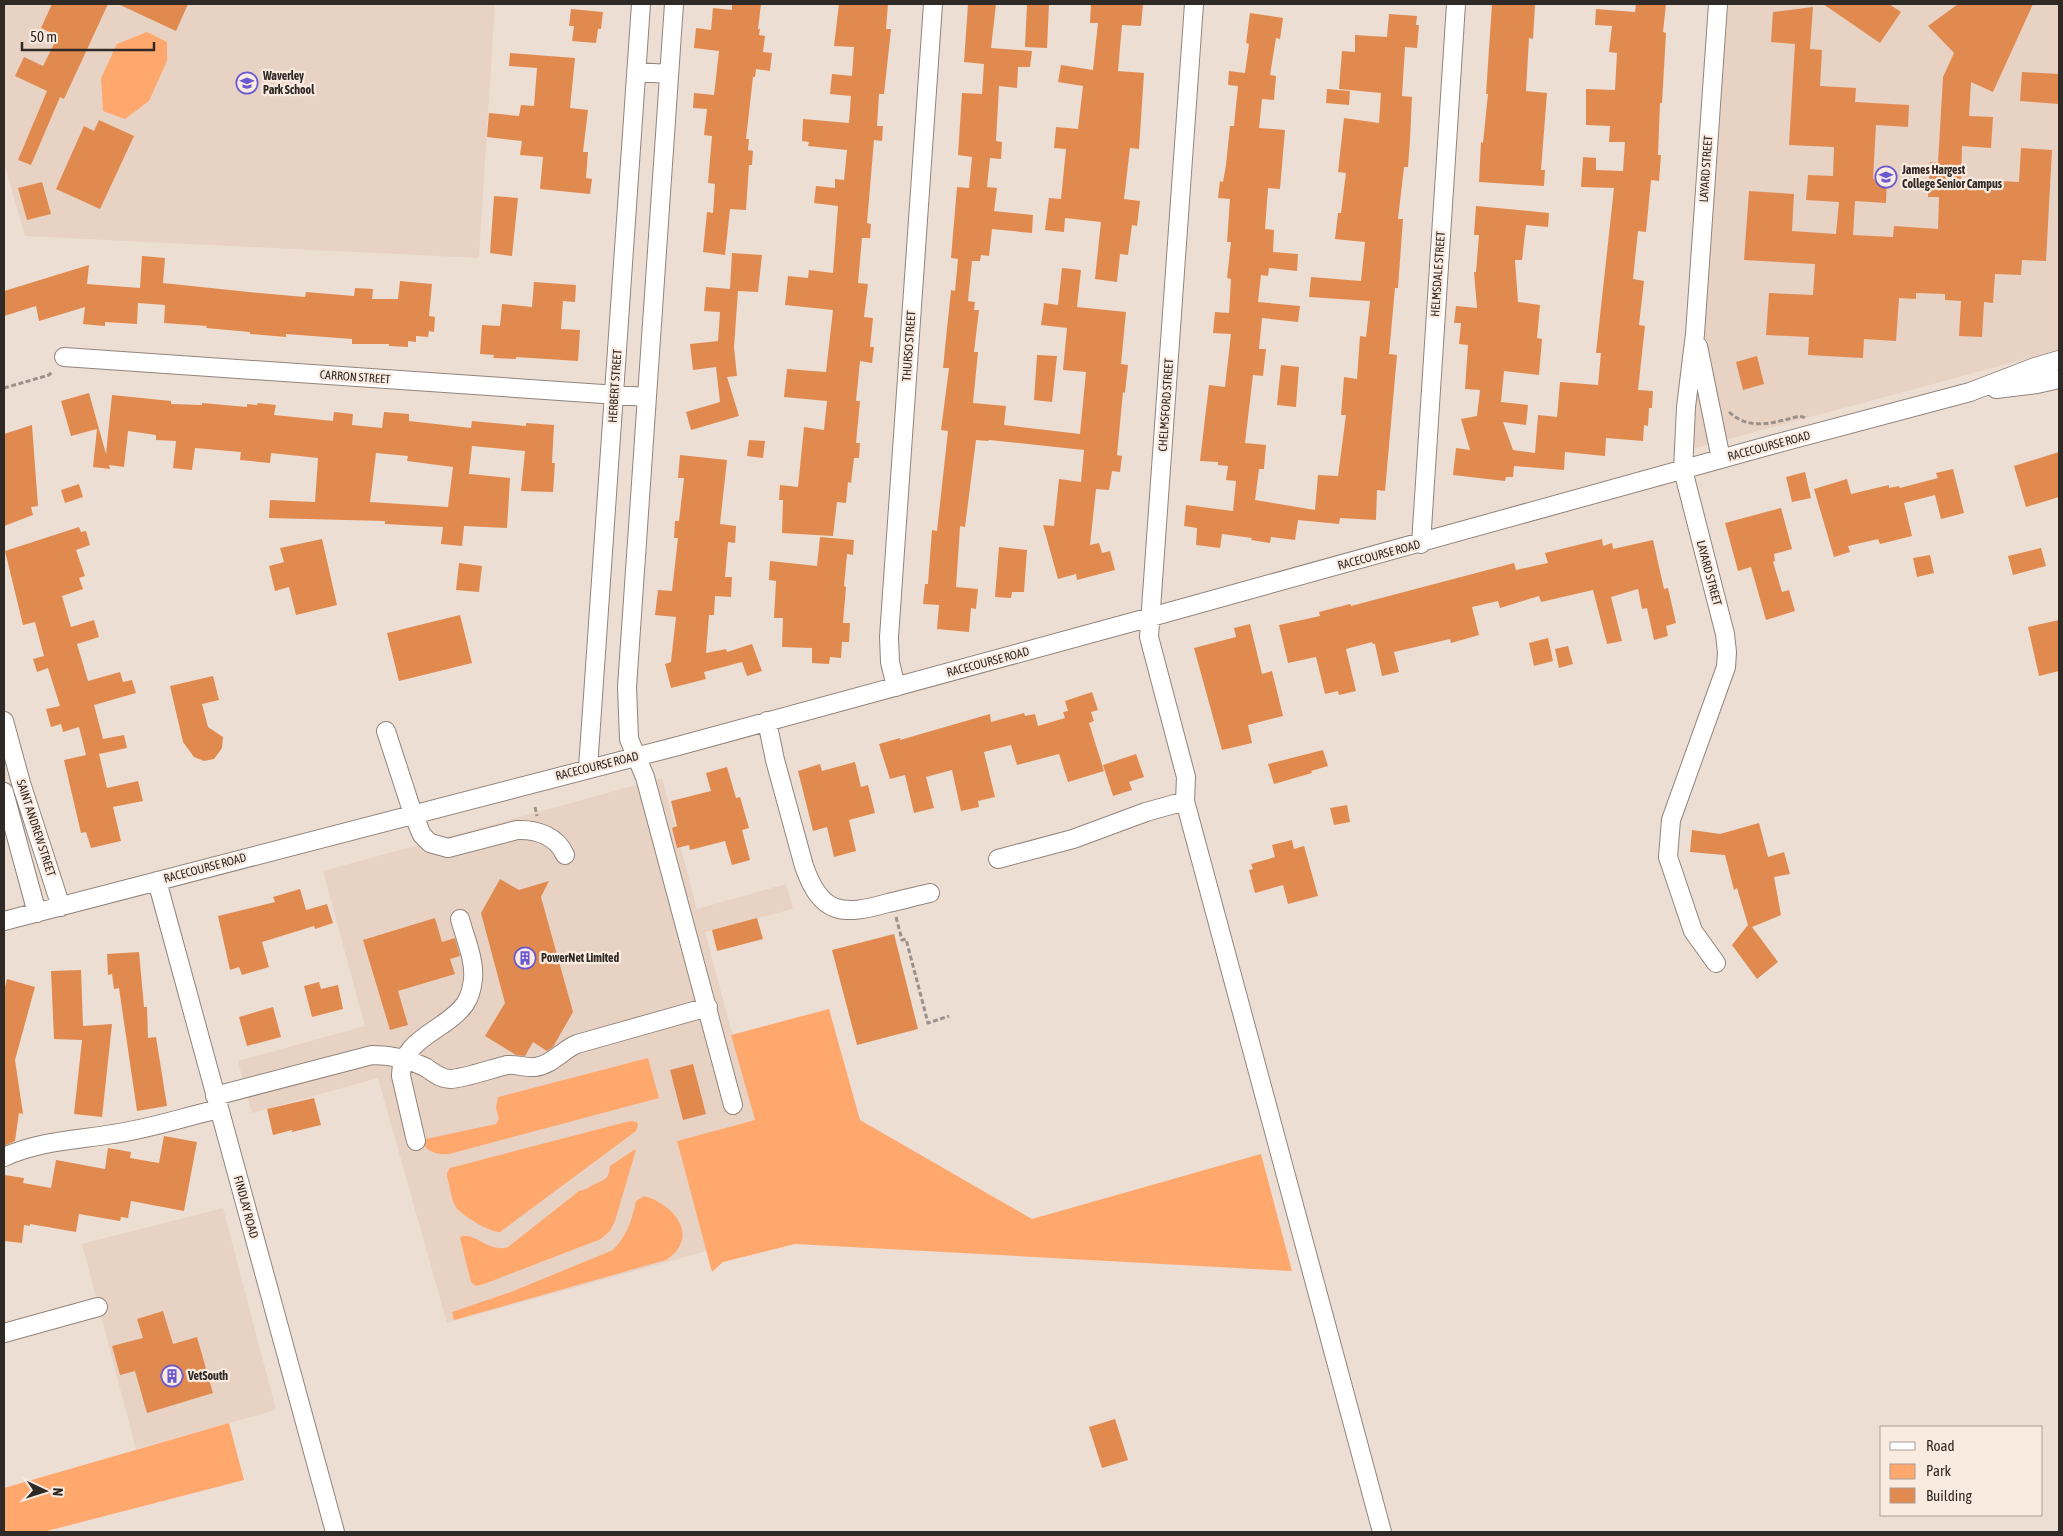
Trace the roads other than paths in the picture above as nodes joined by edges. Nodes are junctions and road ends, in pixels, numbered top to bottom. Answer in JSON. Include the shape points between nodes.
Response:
{"nodes":[{"id":1,"x":641,"y":4,"type":"edge"},
{"id":2,"x":674,"y":4,"type":"edge"},
{"id":3,"x":933,"y":4,"type":"edge"},
{"id":4,"x":1194,"y":4,"type":"edge"},
{"id":5,"x":1456,"y":4,"type":"edge"},
{"id":6,"x":1718,"y":4,"type":"edge"},
{"id":7,"x":636,"y":72,"type":"junction"},
{"id":8,"x":669,"y":74,"type":"junction"},
{"id":9,"x":1695,"y":334,"type":"junction"},
{"id":10,"x":64,"y":357,"type":"dead end"},
{"id":11,"x":2059,"y":360,"type":"edge"},
{"id":12,"x":2059,"y":379,"type":"edge"},
{"id":13,"x":1970,"y":392,"type":"junction"},
{"id":14,"x":614,"y":394,"type":"junction"},
{"id":15,"x":647,"y":397,"type":"junction"},
{"id":16,"x":1721,"y":459,"type":"junction"},
{"id":17,"x":1683,"y":470,"type":"junction"},
{"id":18,"x":1420,"y":544,"type":"junction"},
{"id":19,"x":1151,"y":617,"type":"junction"},
{"id":20,"x":896,"y":687,"type":"junction"},
{"id":21,"x":4,"y":721,"type":"edge"},
{"id":22,"x":767,"y":721,"type":"junction"},
{"id":23,"x":386,"y":731,"type":"dead end"},
{"id":24,"x":636,"y":756,"type":"junction"},
{"id":25,"x":588,"y":768,"type":"junction"},
{"id":26,"x":4,"y":792,"type":"edge"},
{"id":27,"x":1185,"y":801,"type":"junction"},
{"id":28,"x":413,"y":814,"type":"junction"},
{"id":29,"x":566,"y":855,"type":"dead end"},
{"id":30,"x":998,"y":859,"type":"dead end"},
{"id":31,"x":157,"y":881,"type":"junction"},
{"id":32,"x":930,"y":893,"type":"dead end"},
{"id":33,"x":61,"y":906,"type":"junction"},
{"id":34,"x":37,"y":913,"type":"junction"},
{"id":35,"x":460,"y":919,"type":"dead end"},
{"id":36,"x":4,"y":921,"type":"edge"},
{"id":37,"x":1716,"y":962,"type":"dead end"},
{"id":38,"x":708,"y":1006,"type":"junction"},
{"id":39,"x":404,"y":1059,"type":"junction"},
{"id":40,"x":217,"y":1102,"type":"junction"},
{"id":41,"x":733,"y":1104,"type":"dead end"},
{"id":42,"x":416,"y":1141,"type":"dead end"},
{"id":43,"x":4,"y":1157,"type":"edge"},
{"id":44,"x":98,"y":1306,"type":"dead end"},
{"id":45,"x":4,"y":1333,"type":"edge"},
{"id":46,"x":335,"y":1532,"type":"edge"},
{"id":47,"x":1382,"y":1532,"type":"edge"}],
"edges":[{"from":1,"to":7,"type":"street","name":"HERBERT STREET"},
{"from":2,"to":8,"type":"street"},
{"from":3,"to":20,"type":"street","name":"THURSO STREET","via":[[889,637]]},
{"from":4,"to":19,"type":"street","name":"CHELMSFORD STREET"},
{"from":5,"to":18,"type":"street","name":"HELMSDALE STREET"},
{"from":6,"to":9,"type":"street","name":"LAYARD STREET"},
{"from":7,"to":8,"type":"street"},
{"from":7,"to":14,"type":"street","name":"HERBERT STREET"},
{"from":8,"to":15,"type":"street"},
{"from":9,"to":16,"type":"street","name":"LAYARD STREET"},
{"from":9,"to":17,"type":"street","name":"LAYARD STREET","via":[[1686,407]]},
{"from":10,"to":14,"type":"street","name":"CARRON STREET"},
{"from":11,"to":13,"type":"street","name":"RACECOURSE ROAD"},
{"from":12,"to":13,"type":"street","name":"RACECOURSE ROAD"},
{"from":13,"to":16,"type":"street","name":"RACECOURSE ROAD"},
{"from":14,"to":15,"type":"street","name":"CARRON STREET"},
{"from":14,"to":25,"type":"street","name":"HERBERT STREET"},
{"from":15,"to":24,"type":"street","via":[[627,686],[629,739]]},
{"from":16,"to":17,"type":"street","name":"RACECOURSE ROAD"},
{"from":17,"to":18,"type":"street","name":"RACECOURSE ROAD"},
{"from":17,"to":37,"type":"street","name":"LAYARD STREET","via":[[1727,652],[1726,667],[1671,820],[1668,857],[1693,931]]},
{"from":18,"to":19,"type":"street","name":"RACECOURSE ROAD"},
{"from":19,"to":20,"type":"street","name":"RACECOURSE ROAD"},
{"from":19,"to":27,"type":"street","name":"CHELMSFORD STREET","via":[[1149,637],[1186,777]]},
{"from":20,"to":22,"type":"street","name":"RACECOURSE ROAD"},
{"from":21,"to":33,"type":"street","name":"SAINT ANDREW STREET"},
{"from":22,"to":24,"type":"street","name":"RACECOURSE ROAD"},
{"from":22,"to":32,"type":"street","via":[[804,866],[809,881],[822,900],[851,912]]},
{"from":23,"to":28,"type":"street"},
{"from":24,"to":25,"type":"street","name":"RACECOURSE ROAD"},
{"from":24,"to":38,"type":"street","via":[[645,777]]},
{"from":25,"to":28,"type":"street","name":"RACECOURSE ROAD"},
{"from":26,"to":34,"type":"street","name":"SAINT ANDREW STREET"},
{"from":27,"to":30,"type":"street","via":[[1073,839]]},
{"from":27,"to":47,"type":"street","name":"CHELMSFORD STREET"},
{"from":28,"to":29,"type":"street","via":[[422,835],[436,846],[448,848],[527,830],[536,831],[559,844]]},
{"from":28,"to":31,"type":"street","name":"RACECOURSE ROAD"},
{"from":31,"to":33,"type":"street","name":"RACECOURSE ROAD"},
{"from":31,"to":40,"type":"street","name":"FINDLAY ROAD"},
{"from":33,"to":34,"type":"street","name":"RACECOURSE ROAD"},
{"from":34,"to":36,"type":"street","name":"RACECOURSE ROAD"},
{"from":35,"to":39,"type":"street","via":[[473,968],[470,995],[464,1006]]},
{"from":38,"to":39,"type":"street","via":[[577,1044],[566,1048],[545,1065],[534,1068],[507,1065],[450,1079]]},
{"from":38,"to":41,"type":"street"},
{"from":39,"to":40,"type":"street","via":[[372,1055]]},
{"from":39,"to":42,"type":"street","via":[[402,1076]]},
{"from":40,"to":43,"type":"street","via":[[123,1132],[51,1142]]},
{"from":40,"to":46,"type":"street","name":"FINDLAY ROAD"},
{"from":44,"to":45,"type":"street"}]}
